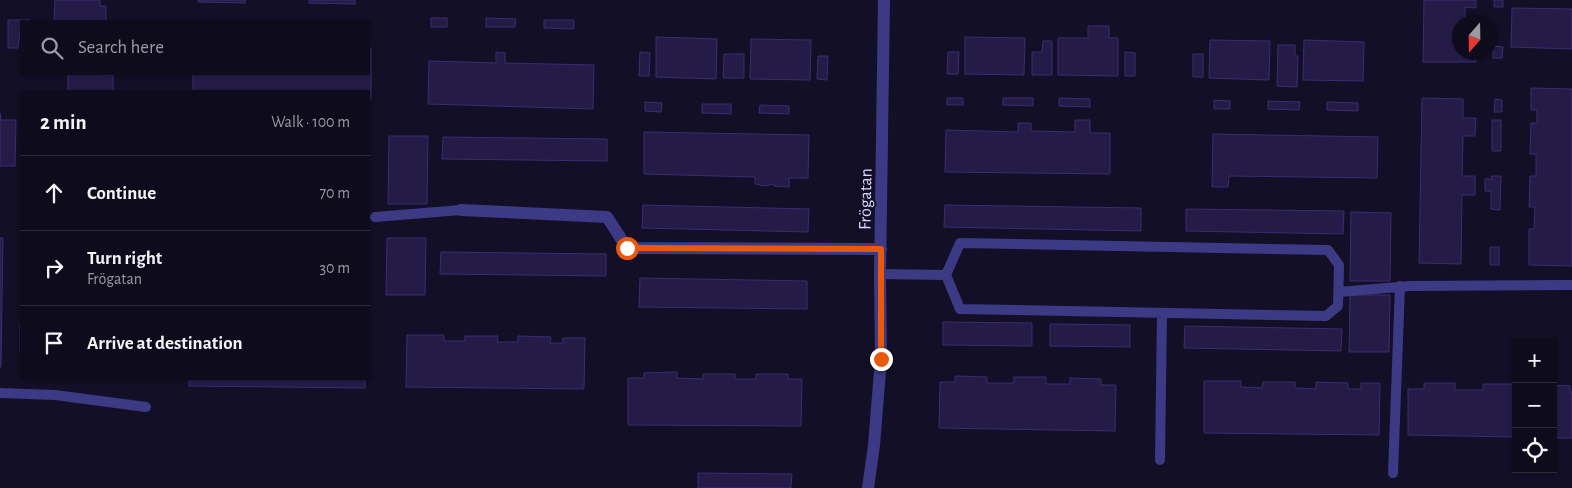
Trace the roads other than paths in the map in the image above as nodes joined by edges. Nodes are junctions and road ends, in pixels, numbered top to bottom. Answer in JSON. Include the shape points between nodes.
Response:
{"nodes":[{"id":1,"x":884,"y":0,"type":"edge"},
{"id":2,"x":460,"y":210,"type":"joint"},
{"id":3,"x":375,"y":217,"type":"dead end"},
{"id":4,"x":881,"y":249,"type":"junction"},
{"id":5,"x":880,"y":274,"type":"junction"},
{"id":6,"x":946,"y":275,"type":"junction"},
{"id":7,"x":1572,"y":285,"type":"edge"},
{"id":8,"x":1400,"y":286,"type":"junction"},
{"id":9,"x":1339,"y":292,"type":"junction"},
{"id":10,"x":1162,"y":313,"type":"junction"},
{"id":11,"x":0,"y":393,"type":"edge"},
{"id":12,"x":146,"y":407,"type":"dead end"},
{"id":13,"x":1160,"y":460,"type":"dead end"},
{"id":14,"x":1393,"y":473,"type":"dead end"},
{"id":15,"x":868,"y":488,"type":"edge"}],
"edges":[{"from":1,"to":4,"type":"street","name":"Frögatan"},
{"from":2,"to":3,"type":"lane"},
{"from":2,"to":4,"type":"street","via":[[607,217],[627,248]]},
{"from":4,"to":5,"type":"street","name":"Frögatan"},
{"from":5,"to":6,"type":"lane"},
{"from":5,"to":15,"type":"street","name":"Frögatan","via":[[881,359]]},
{"from":6,"to":9,"type":"lane","via":[[960,243],[1328,250],[1339,266]]},
{"from":6,"to":10,"type":"lane","via":[[960,309]]},
{"from":7,"to":8,"type":"lane"},
{"from":8,"to":9,"type":"lane"},
{"from":8,"to":14,"type":"lane"},
{"from":9,"to":10,"type":"lane","via":[[1338,306],[1326,316]]},
{"from":10,"to":13,"type":"lane"},
{"from":11,"to":12,"type":"lane","via":[[55,395]]}]}
